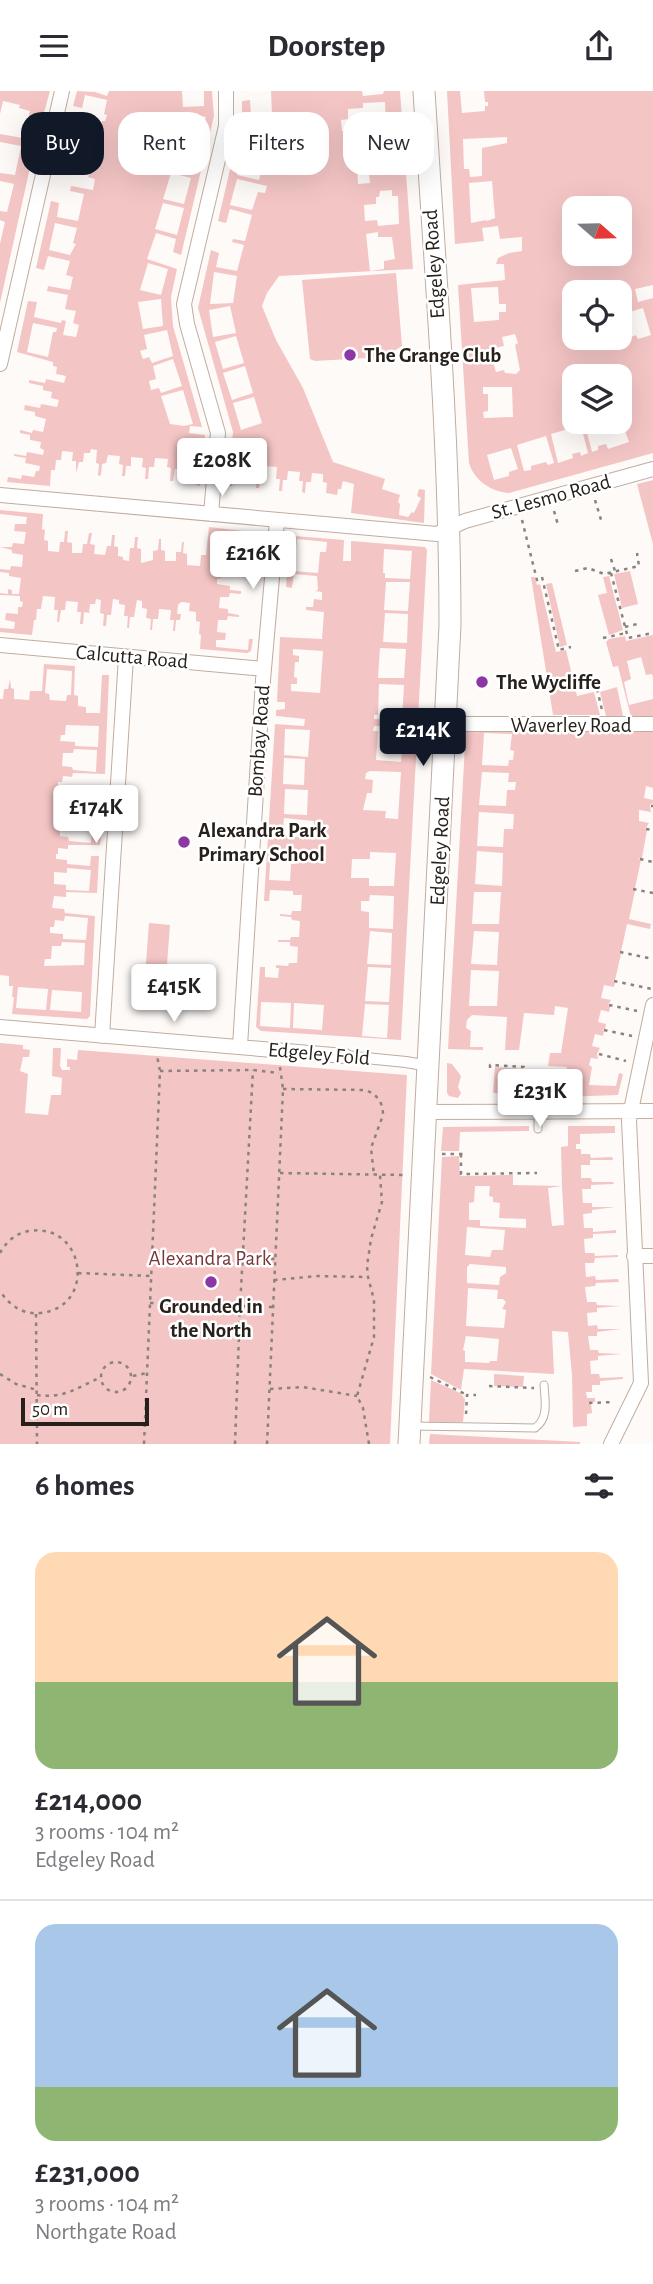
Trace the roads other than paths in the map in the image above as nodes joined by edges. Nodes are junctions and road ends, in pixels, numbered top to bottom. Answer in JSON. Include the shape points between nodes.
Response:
{"nodes":[{"id":1,"x":62,"y":91,"type":"edge"},
{"id":2,"x":226,"y":91,"type":"edge"},
{"id":3,"x":424,"y":91,"type":"edge"},
{"id":4,"x":0,"y":364,"type":"edge"},
{"id":5,"x":653,"y":469,"type":"edge"},
{"id":6,"x":0,"y":495,"type":"edge"},
{"id":7,"x":211,"y":514,"type":"junction"},
{"id":8,"x":277,"y":521,"type":"junction"},
{"id":9,"x":450,"y":527,"type":"junction"},
{"id":10,"x":0,"y":645,"type":"edge"},
{"id":11,"x":125,"y":657,"type":"junction"},
{"id":12,"x":264,"y":669,"type":"junction"},
{"id":13,"x":446,"y":724,"type":"junction"},
{"id":14,"x":653,"y":725,"type":"edge"},
{"id":15,"x":652,"y":1010,"type":"edge"},
{"id":16,"x":0,"y":1027,"type":"edge"},
{"id":17,"x":102,"y":1036,"type":"junction"},
{"id":18,"x":240,"y":1046,"type":"junction"},
{"id":19,"x":345,"y":1056,"type":"joint"},
{"id":20,"x":429,"y":1066,"type":"junction"},
{"id":21,"x":630,"y":1111,"type":"junction"},
{"id":22,"x":653,"y":1111,"type":"edge"},
{"id":23,"x":426,"y":1112,"type":"junction"},
{"id":24,"x":538,"y":1112,"type":"junction"},
{"id":25,"x":538,"y":1129,"type":"dead end"},
{"id":26,"x":634,"y":1256,"type":"junction"},
{"id":27,"x":653,"y":1256,"type":"edge"},
{"id":28,"x":647,"y":1384,"type":"edge"},
{"id":29,"x":544,"y":1386,"type":"road end"},
{"id":30,"x":410,"y":1435,"type":"edge"},
{"id":31,"x":611,"y":1444,"type":"edge"}],
"edges":[{"from":1,"to":4,"type":"street"},
{"from":2,"to":7,"type":"street","via":[[226,126],[184,304],[218,436]]},
{"from":3,"to":9,"type":"main road","name":"Edgeley Road"},
{"from":5,"to":9,"type":"street","name":"St. Lesmo Road"},
{"from":6,"to":7,"type":"street","name":"St. Lesmo Road"},
{"from":7,"to":8,"type":"street","name":"St. Lesmo Road"},
{"from":8,"to":9,"type":"street","name":"St. Lesmo Road","via":[[437,534]]},
{"from":8,"to":12,"type":"street","name":"Bombay Road"},
{"from":9,"to":13,"type":"main road","name":"Edgeley Road"},
{"from":10,"to":11,"type":"street","name":"Calcutta Road"},
{"from":11,"to":12,"type":"street","name":"Calcutta Road"},
{"from":11,"to":17,"type":"street"},
{"from":12,"to":18,"type":"street","name":"Bombay Road"},
{"from":13,"to":14,"type":"street","name":"Waverley Road"},
{"from":13,"to":20,"type":"main road","name":"Edgeley Road"},
{"from":15,"to":21,"type":"street"},
{"from":16,"to":17,"type":"street","name":"Edgeley Fold"},
{"from":17,"to":18,"type":"street","name":"Edgeley Fold"},
{"from":18,"to":19,"type":"street","name":"Edgeley Fold"},
{"from":19,"to":20,"type":"street","name":"Edgeley Fold"},
{"from":20,"to":23,"type":"main road","name":"Edgeley Road"},
{"from":21,"to":22,"type":"street"},
{"from":21,"to":24,"type":"street"},
{"from":21,"to":26,"type":"street"},
{"from":23,"to":24,"type":"street"},
{"from":23,"to":30,"type":"main road","name":"Edgeley Road"},
{"from":24,"to":25,"type":"lane"},
{"from":26,"to":27,"type":"street"},
{"from":26,"to":28,"type":"street"},
{"from":28,"to":31,"type":"street"},
{"from":29,"to":30,"type":"lane","via":[[545,1415],[535,1428],[466,1427]]}]}
